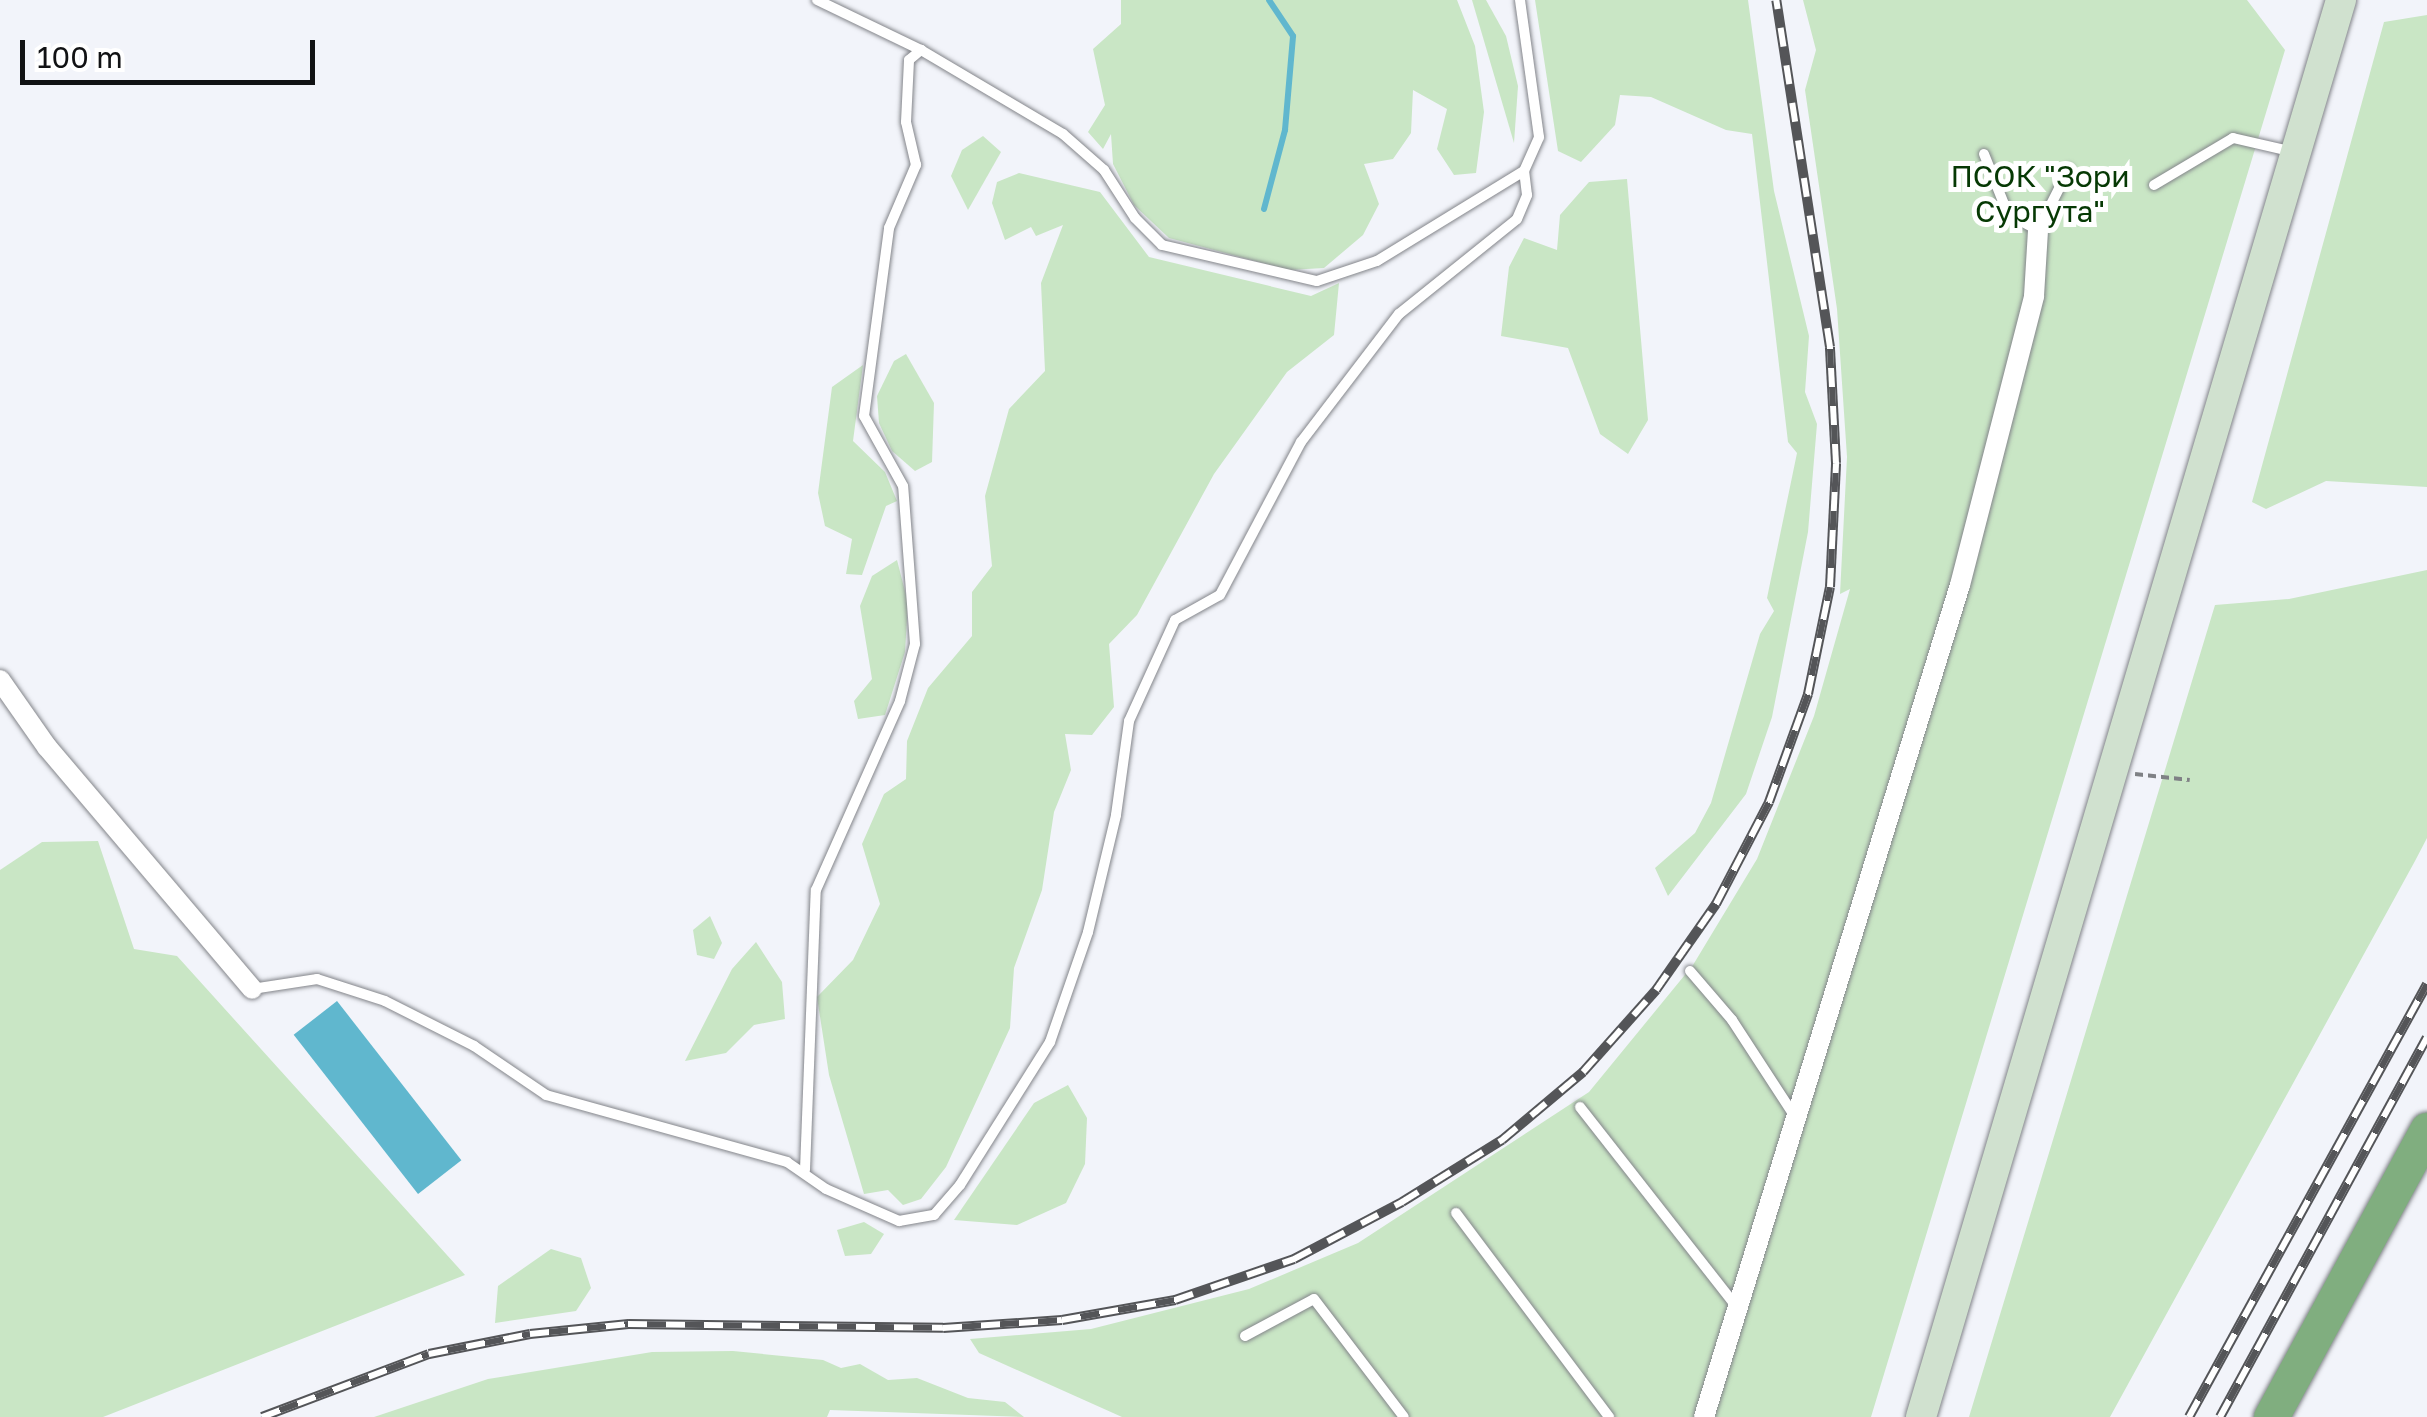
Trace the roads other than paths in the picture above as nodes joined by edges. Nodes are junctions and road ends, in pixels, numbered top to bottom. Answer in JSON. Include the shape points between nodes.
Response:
{"nodes":[{"id":1,"x":817,"y":0,"type":"edge"},
{"id":2,"x":1520,"y":0,"type":"edge"},
{"id":3,"x":2341,"y":0,"type":"edge"},
{"id":4,"x":921,"y":50,"type":"junction"},
{"id":5,"x":2295,"y":152,"type":"junction"},
{"id":6,"x":1984,"y":154,"type":"dead end"},
{"id":7,"x":2069,"y":169,"type":"dead end"},
{"id":8,"x":1524,"y":171,"type":"junction"},
{"id":9,"x":2154,"y":184,"type":"dead end"},
{"id":10,"x":2038,"y":230,"type":"junction"},
{"id":11,"x":0,"y":680,"type":"edge"},
{"id":12,"x":1690,"y":970,"type":"dead end"},
{"id":13,"x":252,"y":990,"type":"joint"},
{"id":14,"x":1580,"y":1107,"type":"dead end"},
{"id":15,"x":1795,"y":1116,"type":"junction"},
{"id":16,"x":2427,"y":1130,"type":"edge"},
{"id":17,"x":804,"y":1170,"type":"junction"},
{"id":18,"x":1456,"y":1213,"type":"dead end"},
{"id":19,"x":1737,"y":1308,"type":"junction"},
{"id":20,"x":1245,"y":1336,"type":"dead end"},
{"id":21,"x":1404,"y":1417,"type":"edge"},
{"id":22,"x":1609,"y":1417,"type":"edge"},
{"id":23,"x":1704,"y":1417,"type":"edge"},
{"id":24,"x":1921,"y":1417,"type":"edge"},
{"id":25,"x":2271,"y":1417,"type":"edge"}],
"edges":[{"from":1,"to":4,"type":"lane"},
{"from":2,"to":8,"type":"lane","via":[[1539,137]]},
{"from":3,"to":5,"type":"main road"},
{"from":4,"to":8,"type":"lane","via":[[1063,134],[1104,170],[1134,218],[1162,245],[1284,278],[1317,281],[1377,261]]},
{"from":4,"to":17,"type":"lane","via":[[909,60],[906,122],[916,165],[889,228],[864,416],[903,486],[916,644],[900,701],[816,890]]},
{"from":5,"to":9,"type":"lane","via":[[2233,138]]},
{"from":5,"to":24,"type":"main road"},
{"from":6,"to":10,"type":"lane","via":[[2008,214]]},
{"from":7,"to":10,"type":"lane"},
{"from":8,"to":17,"type":"lane","via":[[1527,196],[1517,219],[1398,314],[1301,442],[1220,595],[1175,620],[1129,721],[1088,932],[1050,1042],[960,1185],[934,1215],[899,1221],[826,1189]]},
{"from":10,"to":15,"type":"street","via":[[2034,296],[1960,585]]},
{"from":11,"to":13,"type":"street","via":[[47,747]]},
{"from":12,"to":15,"type":"lane"},
{"from":13,"to":17,"type":"lane","via":[[317,979],[351,990],[474,1046],[546,1096]]},
{"from":14,"to":19,"type":"lane"},
{"from":15,"to":19,"type":"street"},
{"from":16,"to":25,"type":"highway"},
{"from":18,"to":22,"type":"lane"},
{"from":19,"to":23,"type":"street"},
{"from":20,"to":21,"type":"lane","via":[[1314,1300]]}]}
